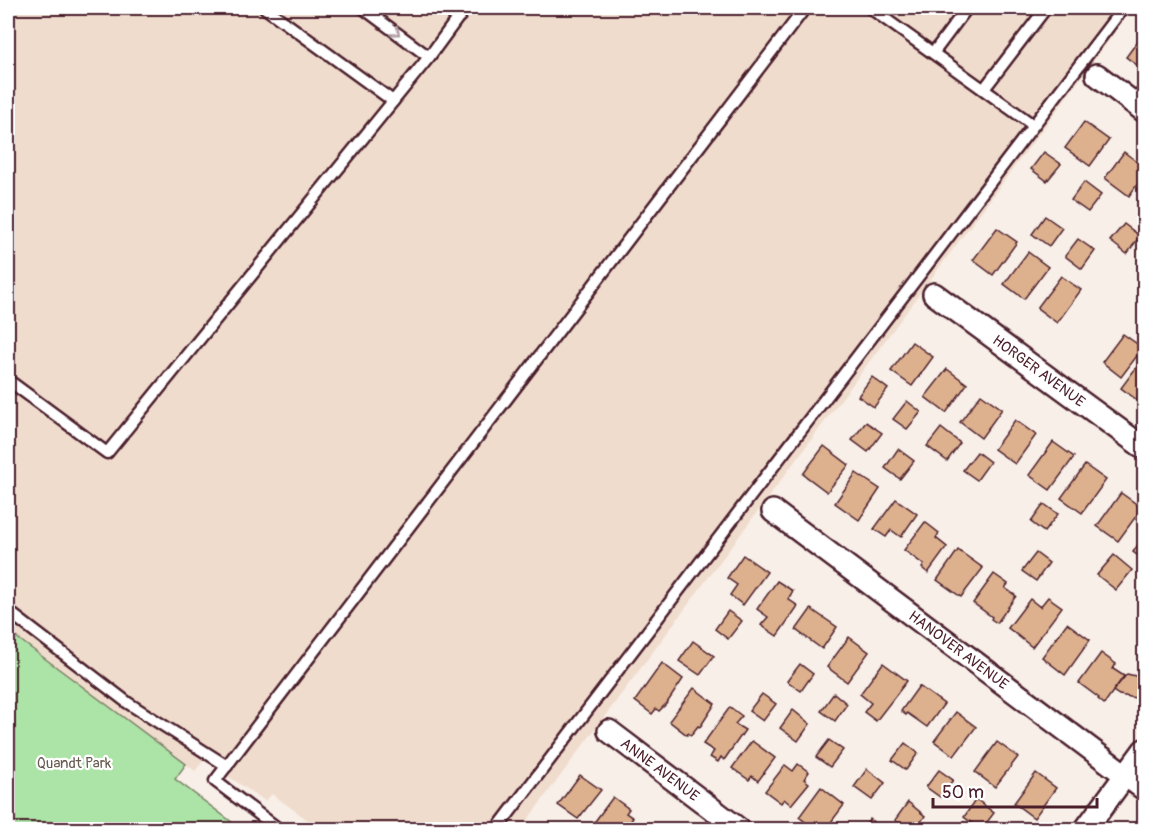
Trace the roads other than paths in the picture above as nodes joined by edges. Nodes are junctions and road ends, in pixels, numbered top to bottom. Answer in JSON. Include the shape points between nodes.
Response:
{"nodes":[{"id":1,"x":265,"y":8,"type":"edge"},
{"id":2,"x":363,"y":8,"type":"edge"},
{"id":3,"x":449,"y":8,"type":"edge"},
{"id":4,"x":805,"y":8,"type":"edge"},
{"id":5,"x":967,"y":8,"type":"edge"},
{"id":6,"x":1046,"y":8,"type":"edge"},
{"id":7,"x":1123,"y":8,"type":"edge"},
{"id":8,"x":876,"y":9,"type":"edge"},
{"id":9,"x":463,"y":12,"type":"edge"},
{"id":10,"x":934,"y":52,"type":"junction"},
{"id":11,"x":429,"y":57,"type":"junction"},
{"id":12,"x":1097,"y":75,"type":"dead end"},
{"id":13,"x":984,"y":88,"type":"junction"},
{"id":14,"x":393,"y":101,"type":"junction"},
{"id":15,"x":1144,"y":111,"type":"edge"},
{"id":16,"x":1033,"y":125,"type":"junction"},
{"id":17,"x":934,"y":294,"type":"dead end"},
{"id":18,"x":8,"y":380,"type":"edge"},
{"id":19,"x":1144,"y":448,"type":"edge"},
{"id":20,"x":773,"y":511,"type":"dead end"},
{"id":21,"x":8,"y":611,"type":"edge"},
{"id":22,"x":609,"y":731,"type":"dead end"},
{"id":23,"x":1144,"y":750,"type":"edge"},
{"id":24,"x":226,"y":766,"type":"junction"},
{"id":25,"x":1126,"y":775,"type":"junction"},
{"id":26,"x":1144,"y":789,"type":"edge"},
{"id":27,"x":280,"y":830,"type":"edge"},
{"id":28,"x":496,"y":830,"type":"edge"},
{"id":29,"x":740,"y":830,"type":"edge"},
{"id":30,"x":1085,"y":830,"type":"edge"}],
"edges":[{"from":1,"to":14,"type":"lane"},
{"from":2,"to":11,"type":"lane","one_way":true},
{"from":3,"to":9,"type":"lane"},
{"from":4,"to":24,"type":"lane"},
{"from":5,"to":10,"type":"lane"},
{"from":6,"to":13,"type":"lane"},
{"from":7,"to":16,"type":"lane"},
{"from":8,"to":10,"type":"lane"},
{"from":9,"to":11,"type":"lane"},
{"from":10,"to":13,"type":"lane"},
{"from":11,"to":14,"type":"lane"},
{"from":12,"to":15,"type":"street"},
{"from":13,"to":16,"type":"lane"},
{"from":14,"to":18,"type":"lane","via":[[108,453]]},
{"from":16,"to":28,"type":"lane"},
{"from":17,"to":19,"type":"street","name":"HORGER AVENUE"},
{"from":20,"to":25,"type":"street","name":"HANOVER AVENUE"},
{"from":21,"to":24,"type":"lane","via":[[128,704]]},
{"from":22,"to":29,"type":"street","name":"ANNE AVENUE"},
{"from":23,"to":25,"type":"street"},
{"from":24,"to":27,"type":"lane","via":[[215,782]]},
{"from":25,"to":26,"type":"street","name":"HANOVER AVENUE"},
{"from":25,"to":30,"type":"street"}]}
